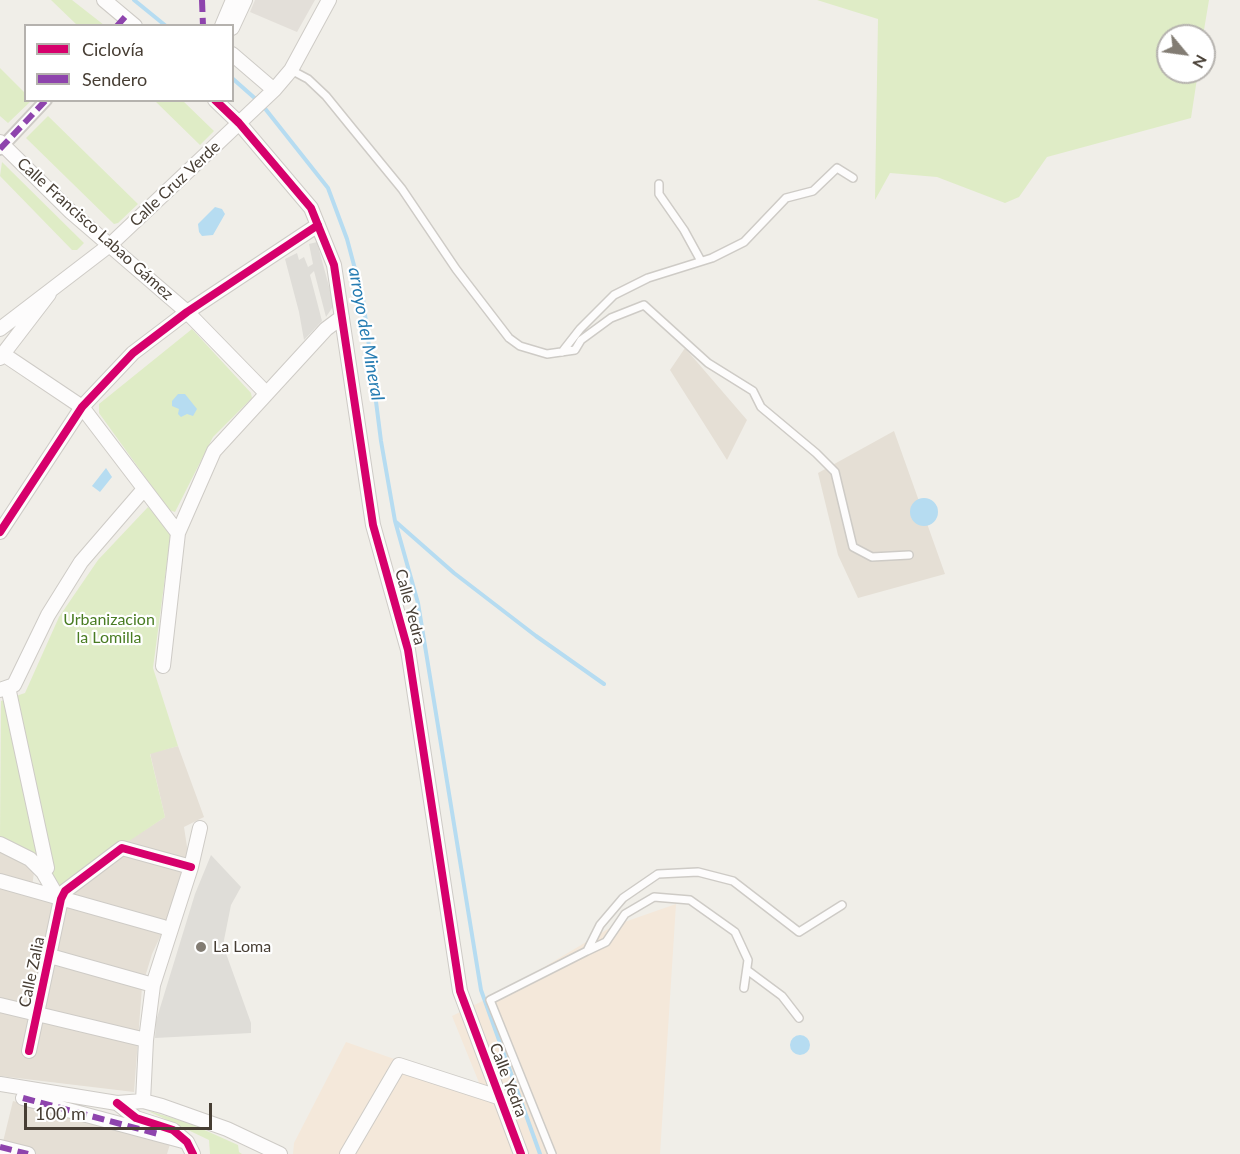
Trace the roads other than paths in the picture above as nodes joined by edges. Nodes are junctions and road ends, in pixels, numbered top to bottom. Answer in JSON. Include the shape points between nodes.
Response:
{"nodes":[{"id":1,"x":104,"y":0,"type":"edge"},
{"id":2,"x":233,"y":0,"type":"edge"},
{"id":3,"x":245,"y":0,"type":"edge"},
{"id":4,"x":329,"y":0,"type":"edge"},
{"id":5,"x":126,"y":23,"type":"edge"},
{"id":6,"x":223,"y":24,"type":"edge"},
{"id":7,"x":234,"y":24,"type":"edge"},
{"id":8,"x":234,"y":56,"type":"edge"},
{"id":9,"x":291,"y":70,"type":"junction"},
{"id":10,"x":274,"y":90,"type":"junction"},
{"id":11,"x":44,"y":102,"type":"edge"},
{"id":12,"x":217,"y":102,"type":"edge"},
{"id":13,"x":239,"y":123,"type":"junction"},
{"id":14,"x":1,"y":146,"type":"edge"},
{"id":15,"x":853,"y":178,"type":"dead end"},
{"id":16,"x":659,"y":184,"type":"dead end"},
{"id":17,"x":318,"y":225,"type":"junction"},
{"id":18,"x":111,"y":244,"type":"junction"},
{"id":19,"x":701,"y":261,"type":"junction"},
{"id":20,"x":187,"y":312,"type":"junction"},
{"id":21,"x":342,"y":318,"type":"junction"},
{"id":22,"x":4,"y":338,"type":"edge"},
{"id":23,"x":562,"y":352,"type":"junction"},
{"id":24,"x":267,"y":393,"type":"junction"},
{"id":25,"x":82,"y":407,"type":"junction"},
{"id":26,"x":144,"y":489,"type":"junction"},
{"id":27,"x":0,"y":532,"type":"edge"},
{"id":28,"x":178,"y":533,"type":"junction"},
{"id":29,"x":909,"y":555,"type":"dead end"},
{"id":30,"x":163,"y":666,"type":"dead end"},
{"id":31,"x":7,"y":687,"type":"edge"},
{"id":32,"x":200,"y":828,"type":"dead end"},
{"id":33,"x":0,"y":844,"type":"edge"},
{"id":34,"x":191,"y":867,"type":"junction"},
{"id":35,"x":47,"y":868,"type":"dead end"},
{"id":36,"x":1,"y":885,"type":"edge"},
{"id":37,"x":60,"y":898,"type":"junction"},
{"id":38,"x":842,"y":905,"type":"dead end"},
{"id":39,"x":163,"y":927,"type":"dead end"},
{"id":40,"x":587,"y":951,"type":"junction"},
{"id":41,"x":50,"y":956,"type":"junction"},
{"id":42,"x":747,"y":970,"type":"junction"},
{"id":43,"x":153,"y":985,"type":"junction"},
{"id":44,"x":744,"y":988,"type":"dead end"},
{"id":45,"x":0,"y":1005,"type":"edge"},
{"id":46,"x":37,"y":1015,"type":"junction"},
{"id":47,"x":799,"y":1018,"type":"dead end"},
{"id":48,"x":146,"y":1040,"type":"junction"},
{"id":49,"x":29,"y":1051,"type":"dead end"},
{"id":50,"x":0,"y":1084,"type":"edge"},
{"id":51,"x":23,"y":1098,"type":"dead end"},
{"id":52,"x":501,"y":1098,"type":"junction"},
{"id":53,"x":143,"y":1101,"type":"junction"},
{"id":54,"x":117,"y":1103,"type":"junction"},
{"id":55,"x":0,"y":1147,"type":"edge"},
{"id":56,"x":190,"y":1148,"type":"edge"},
{"id":57,"x":28,"y":1154,"type":"edge"},
{"id":58,"x":280,"y":1154,"type":"edge"},
{"id":59,"x":346,"y":1154,"type":"edge"},
{"id":60,"x":521,"y":1154,"type":"edge"},
{"id":61,"x":552,"y":1154,"type":"edge"}],
"edges":[{"from":1,"to":5,"type":"street"},
{"from":2,"to":6,"type":"street"},
{"from":3,"to":7,"type":"street"},
{"from":4,"to":9,"type":"street","name":"Calle Cruz Verde"},
{"from":8,"to":10,"type":"street"},
{"from":9,"to":10,"type":"street","name":"Calle Cruz Verde"},
{"from":9,"to":23,"type":"lane","via":[[326,96],[402,189],[509,338],[520,346],[548,354]]},
{"from":10,"to":13,"type":"street","name":"Calle Cruz Verde"},
{"from":11,"to":14,"type":"street"},
{"from":12,"to":13,"type":"street","name":"Calle Yedra"},
{"from":13,"to":17,"type":"street","name":"Calle Yedra","via":[[311,208]]},
{"from":13,"to":18,"type":"street","name":"Calle Cruz Verde"},
{"from":14,"to":18,"type":"street","name":"Calle Francisco Labao Gámez"},
{"from":15,"to":19,"type":"lane","via":[[837,168],[813,191],[786,198],[744,242]]},
{"from":16,"to":19,"type":"lane","via":[[659,194]]},
{"from":17,"to":20,"type":"street"},
{"from":17,"to":21,"type":"street","name":"Calle Yedra","via":[[334,265]]},
{"from":18,"to":20,"type":"street","name":"Calle Francisco Labao Gámez"},
{"from":18,"to":22,"type":"street","name":"Calle Cruz Verde","via":[[53,287]]},
{"from":19,"to":23,"type":"lane","via":[[648,278],[614,295]]},
{"from":20,"to":24,"type":"street","name":"Calle Francisco Labao Gámez"},
{"from":20,"to":25,"type":"street","via":[[133,353]]},
{"from":21,"to":24,"type":"street","via":[[326,329]]},
{"from":21,"to":52,"type":"street","name":"Calle Yedra","via":[[373,525],[408,650],[460,991]]},
{"from":22,"to":25,"type":"street"},
{"from":23,"to":29,"type":"lane","via":[[575,350],[581,340],[611,318],[644,305],[708,363],[753,391],[760,407],[835,472],[853,547],[872,557]]},
{"from":24,"to":28,"type":"street","via":[[214,450]]},
{"from":25,"to":26,"type":"street"},
{"from":25,"to":27,"type":"street"},
{"from":26,"to":28,"type":"street"},
{"from":26,"to":31,"type":"street","via":[[81,562]]},
{"from":28,"to":30,"type":"street"},
{"from":31,"to":35,"type":"street"},
{"from":32,"to":34,"type":"street"},
{"from":33,"to":37,"type":"street","via":[[30,859]]},
{"from":34,"to":37,"type":"street","via":[[122,848]]},
{"from":34,"to":43,"type":"street"},
{"from":36,"to":37,"type":"street"},
{"from":37,"to":39,"type":"street"},
{"from":37,"to":41,"type":"street","name":"Calle Zalia"},
{"from":38,"to":40,"type":"lane","via":[[799,932],[734,881],[698,872],[658,874],[623,898],[600,925]]},
{"from":40,"to":42,"type":"lane","via":[[606,942],[625,914],[654,897],[690,900],[735,932],[748,960]]},
{"from":40,"to":61,"type":"lane","via":[[490,1000]]},
{"from":41,"to":43,"type":"street"},
{"from":41,"to":46,"type":"street","name":"Calle Zalia"},
{"from":42,"to":44,"type":"lane"},
{"from":42,"to":47,"type":"lane","via":[[782,996]]},
{"from":43,"to":48,"type":"street"},
{"from":45,"to":46,"type":"street"},
{"from":46,"to":48,"type":"street"},
{"from":46,"to":49,"type":"street","name":"Calle Zalia"},
{"from":48,"to":53,"type":"street"},
{"from":50,"to":54,"type":"street"},
{"from":51,"to":56,"type":"street"},
{"from":52,"to":59,"type":"street","via":[[399,1065]]},
{"from":52,"to":60,"type":"street","name":"Calle Yedra"},
{"from":53,"to":54,"type":"street"},
{"from":53,"to":58,"type":"street","via":[[227,1129]]},
{"from":54,"to":56,"type":"street","via":[[136,1118],[174,1130]]},
{"from":55,"to":57,"type":"street"}]}
